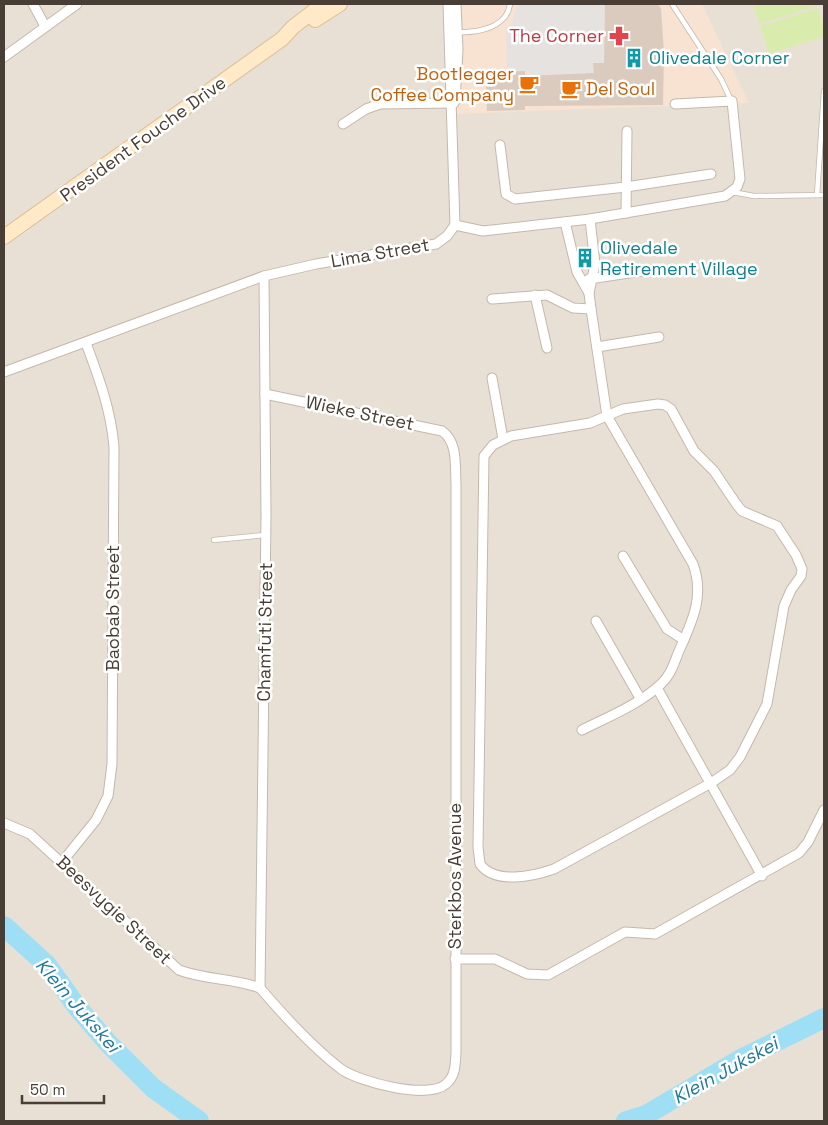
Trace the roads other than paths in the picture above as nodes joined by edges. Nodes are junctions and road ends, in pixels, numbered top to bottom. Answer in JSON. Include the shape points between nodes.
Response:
{"nodes":[{"id":1,"x":33,"y":4,"type":"edge"},
{"id":2,"x":77,"y":4,"type":"edge"},
{"id":3,"x":323,"y":4,"type":"edge"},
{"id":4,"x":340,"y":4,"type":"edge"},
{"id":5,"x":448,"y":4,"type":"edge"},
{"id":6,"x":456,"y":4,"type":"edge"},
{"id":7,"x":510,"y":4,"type":"edge"},
{"id":8,"x":672,"y":4,"type":"edge"},
{"id":9,"x":45,"y":26,"type":"junction"},
{"id":10,"x":457,"y":32,"type":"junction"},
{"id":11,"x":282,"y":39,"type":"junction"},
{"id":12,"x":4,"y":57,"type":"edge"},
{"id":13,"x":824,"y":91,"type":"edge"},
{"id":14,"x":732,"y":101,"type":"junction"},
{"id":15,"x":453,"y":103,"type":"junction"},
{"id":16,"x":675,"y":104,"type":"dead end"},
{"id":17,"x":342,"y":124,"type":"dead end"},
{"id":18,"x":627,"y":132,"type":"dead end"},
{"id":19,"x":500,"y":145,"type":"dead end"},
{"id":20,"x":710,"y":174,"type":"dead end"},
{"id":21,"x":626,"y":187,"type":"junction"},
{"id":22,"x":732,"y":192,"type":"junction"},
{"id":23,"x":817,"y":195,"type":"junction"},
{"id":24,"x":824,"y":195,"type":"edge"},
{"id":25,"x":626,"y":213,"type":"junction"},
{"id":26,"x":590,"y":218,"type":"junction"},
{"id":27,"x":565,"y":222,"type":"junction"},
{"id":28,"x":455,"y":225,"type":"junction"},
{"id":29,"x":4,"y":238,"type":"edge"},
{"id":30,"x":649,"y":270,"type":"dead end"},
{"id":31,"x":264,"y":276,"type":"junction"},
{"id":32,"x":593,"y":278,"type":"junction"},
{"id":33,"x":582,"y":281,"type":"junction"},
{"id":34,"x":589,"y":293,"type":"junction"},
{"id":35,"x":535,"y":295,"type":"junction"},
{"id":36,"x":492,"y":299,"type":"dead end"},
{"id":37,"x":591,"y":309,"type":"junction"},
{"id":38,"x":659,"y":337,"type":"dead end"},
{"id":39,"x":86,"y":343,"type":"junction"},
{"id":40,"x":597,"y":347,"type":"junction"},
{"id":41,"x":547,"y":348,"type":"dead end"},
{"id":42,"x":4,"y":372,"type":"edge"},
{"id":43,"x":492,"y":378,"type":"dead end"},
{"id":44,"x":266,"y":394,"type":"junction"},
{"id":45,"x":607,"y":416,"type":"junction"},
{"id":46,"x":503,"y":439,"type":"junction"},
{"id":47,"x":450,"y":440,"type":"joint"},
{"id":48,"x":266,"y":535,"type":"junction"},
{"id":49,"x":214,"y":540,"type":"dead end"},
{"id":50,"x":623,"y":556,"type":"dead end"},
{"id":51,"x":596,"y":621,"type":"dead end"},
{"id":52,"x":684,"y":640,"type":"junction"},
{"id":53,"x":657,"y":688,"type":"junction"},
{"id":54,"x":640,"y":698,"type":"junction"},
{"id":55,"x":582,"y":730,"type":"dead end"},
{"id":56,"x":711,"y":783,"type":"junction"},
{"id":57,"x":824,"y":810,"type":"edge"},
{"id":58,"x":4,"y":822,"type":"edge"},
{"id":59,"x":62,"y":862,"type":"junction"},
{"id":60,"x":762,"y":876,"type":"junction"},
{"id":61,"x":455,"y":959,"type":"junction"},
{"id":62,"x":260,"y":988,"type":"junction"}],
"edges":[{"from":1,"to":9,"type":"street"},
{"from":2,"to":9,"type":"street"},
{"from":3,"to":11,"type":"street","name":"President Fouche Drive"},
{"from":4,"to":11,"type":"street","name":"President Fouche Drive","via":[[297,33]]},
{"from":5,"to":15,"type":"street"},
{"from":6,"to":10,"type":"street"},
{"from":7,"to":10,"type":"lane","via":[[507,17],[498,24]]},
{"from":8,"to":14,"type":"lane"},
{"from":9,"to":12,"type":"street"},
{"from":10,"to":15,"type":"street"},
{"from":11,"to":29,"type":"street","name":"President Fouche Drive"},
{"from":13,"to":23,"type":"lane"},
{"from":14,"to":16,"type":"street"},
{"from":14,"to":22,"type":"street","via":[[740,179]]},
{"from":15,"to":17,"type":"street","via":[[380,104]]},
{"from":15,"to":28,"type":"street"},
{"from":18,"to":21,"type":"street"},
{"from":19,"to":21,"type":"street","via":[[503,184],[510,198],[520,200]]},
{"from":20,"to":21,"type":"street"},
{"from":21,"to":25,"type":"street"},
{"from":22,"to":23,"type":"lane","via":[[754,196]]},
{"from":22,"to":25,"type":"street","via":[[725,196]]},
{"from":23,"to":24,"type":"lane"},
{"from":25,"to":26,"type":"street"},
{"from":26,"to":27,"type":"street"},
{"from":26,"to":32,"type":"street","via":[[596,264]]},
{"from":27,"to":28,"type":"street","via":[[483,231]]},
{"from":27,"to":33,"type":"street"},
{"from":28,"to":31,"type":"street","name":"Lima Street","via":[[436,244]]},
{"from":30,"to":32,"type":"street"},
{"from":31,"to":39,"type":"street","name":"Lima Street"},
{"from":31,"to":44,"type":"street","name":"Chamfuti Street"},
{"from":32,"to":33,"type":"street"},
{"from":32,"to":34,"type":"street"},
{"from":33,"to":34,"type":"street"},
{"from":34,"to":37,"type":"street"},
{"from":35,"to":36,"type":"street"},
{"from":35,"to":37,"type":"street","via":[[547,295],[573,308]]},
{"from":35,"to":41,"type":"street"},
{"from":37,"to":40,"type":"street"},
{"from":38,"to":40,"type":"street"},
{"from":39,"to":42,"type":"street","name":"Lima Street"},
{"from":39,"to":59,"type":"street","name":"Baobab Street","via":[[106,396],[114,447],[112,764],[108,796],[96,820]]},
{"from":40,"to":45,"type":"street"},
{"from":43,"to":46,"type":"street"},
{"from":44,"to":47,"type":"street","name":"Wieke Street","via":[[416,424],[442,431]]},
{"from":44,"to":48,"type":"street","name":"Chamfuti Street"},
{"from":45,"to":46,"type":"street","via":[[590,423]]},
{"from":45,"to":52,"type":"street","via":[[698,577],[698,603]]},
{"from":45,"to":56,"type":"street","via":[[637,406],[668,406],[694,451],[714,471],[736,505],[742,511],[777,526],[802,569],[784,606],[767,704],[740,757],[730,770]]},
{"from":46,"to":56,"type":"street","via":[[484,456],[480,864],[492,874],[502,876],[540,874]]},
{"from":47,"to":61,"type":"street","name":"Sterkbos Avenue","via":[[456,484]]},
{"from":48,"to":49,"type":"lane"},
{"from":48,"to":62,"type":"street","name":"Chamfuti Street"},
{"from":50,"to":52,"type":"street","via":[[667,629]]},
{"from":51,"to":54,"type":"street"},
{"from":52,"to":53,"type":"street","via":[[670,674]]},
{"from":53,"to":54,"type":"street"},
{"from":53,"to":56,"type":"street"},
{"from":54,"to":55,"type":"street"},
{"from":56,"to":60,"type":"street"},
{"from":57,"to":60,"type":"street","via":[[799,853]]},
{"from":58,"to":59,"type":"street","name":"Beesvygie Street","via":[[30,834]]},
{"from":59,"to":62,"type":"street","name":"Beesvygie Street","via":[[179,970],[210,979],[243,981]]},
{"from":60,"to":61,"type":"street","via":[[655,934],[625,932],[548,975],[527,974],[495,959]]},
{"from":61,"to":62,"type":"street","name":"Sterkbos Avenue","via":[[455,1072],[448,1083],[435,1090],[353,1077],[323,1054]]}]}
